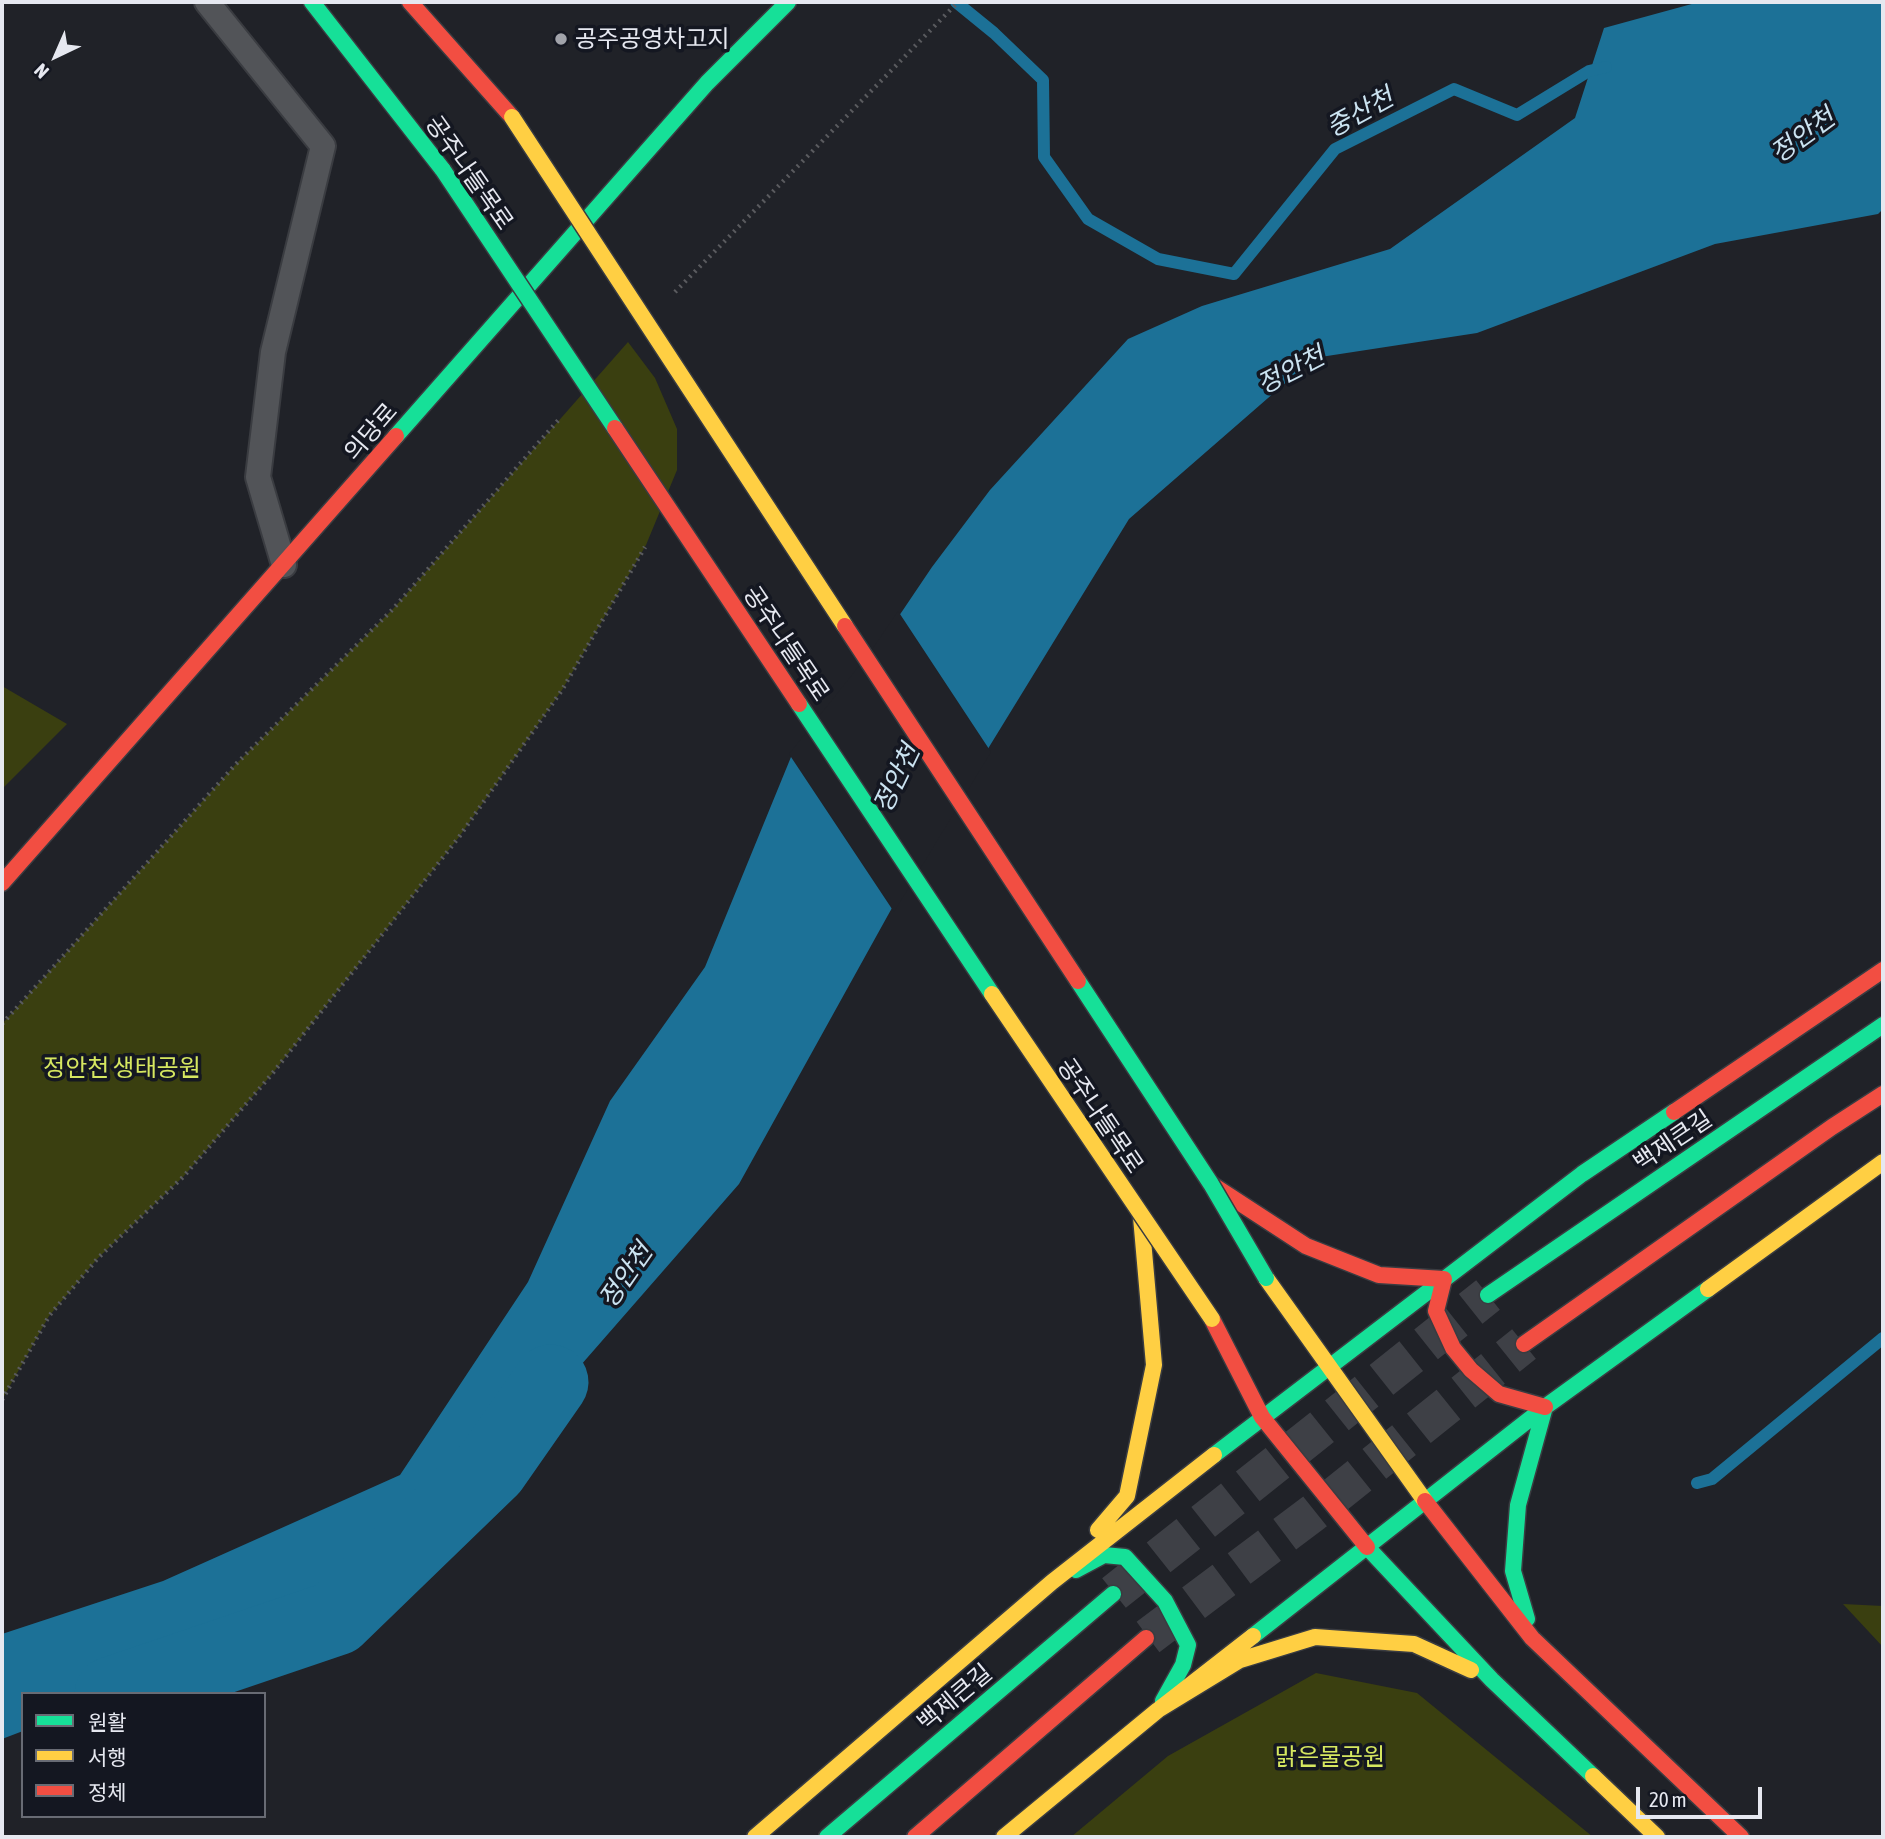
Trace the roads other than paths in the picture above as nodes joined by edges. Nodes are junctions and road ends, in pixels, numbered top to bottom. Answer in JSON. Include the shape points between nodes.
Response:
{"nodes":[{"id":1,"x":207,"y":2,"type":"edge"},
{"id":2,"x":312,"y":2,"type":"edge"},
{"id":3,"x":410,"y":2,"type":"edge"},
{"id":4,"x":782,"y":7,"type":"edge"},
{"id":5,"x":284,"y":565,"type":"junction"},
{"id":6,"x":2,"y":883,"type":"edge"},
{"id":7,"x":1883,"y":970,"type":"edge"},
{"id":8,"x":1883,"y":1025,"type":"edge"},
{"id":9,"x":1883,"y":1094,"type":"edge"},
{"id":10,"x":1883,"y":1163,"type":"edge"},
{"id":11,"x":1211,"y":1184,"type":"junction"},
{"id":12,"x":1141,"y":1217,"type":"junction"},
{"id":13,"x":1444,"y":1279,"type":"junction"},
{"id":14,"x":1488,"y":1295,"type":"tunnel mouth"},
{"id":15,"x":1524,"y":1344,"type":"tunnel mouth"},
{"id":16,"x":1328,"y":1366,"type":"junction"},
{"id":17,"x":1545,"y":1407,"type":"junction"},
{"id":18,"x":1262,"y":1417,"type":"junction"},
{"id":19,"x":1425,"y":1501,"type":"junction"},
{"id":20,"x":1367,"y":1547,"type":"junction"},
{"id":21,"x":1052,"y":1582,"type":"junction"},
{"id":22,"x":1113,"y":1594,"type":"tunnel mouth"},
{"id":23,"x":1532,"y":1637,"type":"junction"},
{"id":24,"x":1146,"y":1638,"type":"tunnel mouth"},
{"id":25,"x":1492,"y":1679,"type":"junction"},
{"id":26,"x":1158,"y":1710,"type":"junction"},
{"id":27,"x":755,"y":1837,"type":"edge"},
{"id":28,"x":827,"y":1837,"type":"edge"},
{"id":29,"x":915,"y":1837,"type":"edge"},
{"id":30,"x":1004,"y":1837,"type":"edge"},
{"id":31,"x":1657,"y":1837,"type":"edge"},
{"id":32,"x":1741,"y":1837,"type":"edge"}],
"edges":[{"from":1,"to":5,"type":"lane","via":[[323,146],[273,352],[258,477]]},
{"from":2,"to":12,"type":"main road","name":"공주나들목로","bridge":true,"via":[[443,170]]},
{"from":3,"to":11,"type":"main road","bridge":true,"via":[[513,117]]},
{"from":4,"to":5,"type":"main road","name":"의당로","via":[[707,83]]},
{"from":5,"to":6,"type":"main road","name":"의당로"},
{"from":7,"to":13,"type":"main road","via":[[1582,1174]]},
{"from":8,"to":14,"type":"main road","name":"백제큰길"},
{"from":9,"to":15,"type":"main road"},
{"from":10,"to":17,"type":"main road"},
{"from":11,"to":13,"type":"main road","via":[[1306,1246],[1379,1275]]},
{"from":11,"to":16,"type":"main road","bridge":true,"via":[[1266,1278]]},
{"from":12,"to":18,"type":"main road","name":"공주나들목로","bridge":true,"via":[[1212,1319]]},
{"from":12,"to":21,"type":"main road","via":[[1154,1365],[1127,1496]]},
{"from":13,"to":16,"type":"main road"},
{"from":13,"to":17,"type":"main road","via":[[1436,1311],[1453,1348],[1499,1394]]},
{"from":16,"to":18,"type":"main road"},
{"from":16,"to":19,"type":"main road"},
{"from":17,"to":19,"type":"main road"},
{"from":17,"to":23,"type":"main road","via":[[1518,1506],[1513,1571]]},
{"from":18,"to":20,"type":"main road","name":"공주나들목로"},
{"from":18,"to":21,"type":"main road"},
{"from":19,"to":20,"type":"main road"},
{"from":19,"to":23,"type":"main road"},
{"from":20,"to":25,"type":"main road","name":"공주나들목로"},
{"from":20,"to":26,"type":"main road"},
{"from":21,"to":26,"type":"main road","via":[[1104,1555],[1125,1557],[1150,1582],[1188,1645],[1183,1665]]},
{"from":21,"to":27,"type":"main road"},
{"from":22,"to":28,"type":"main road","name":"백제큰길"},
{"from":23,"to":32,"type":"main road"},
{"from":24,"to":29,"type":"main road"},
{"from":25,"to":26,"type":"main road","via":[[1414,1644],[1315,1637],[1240,1660]]},
{"from":25,"to":31,"type":"main road","name":"공주나들목로"},
{"from":26,"to":30,"type":"main road"}]}
